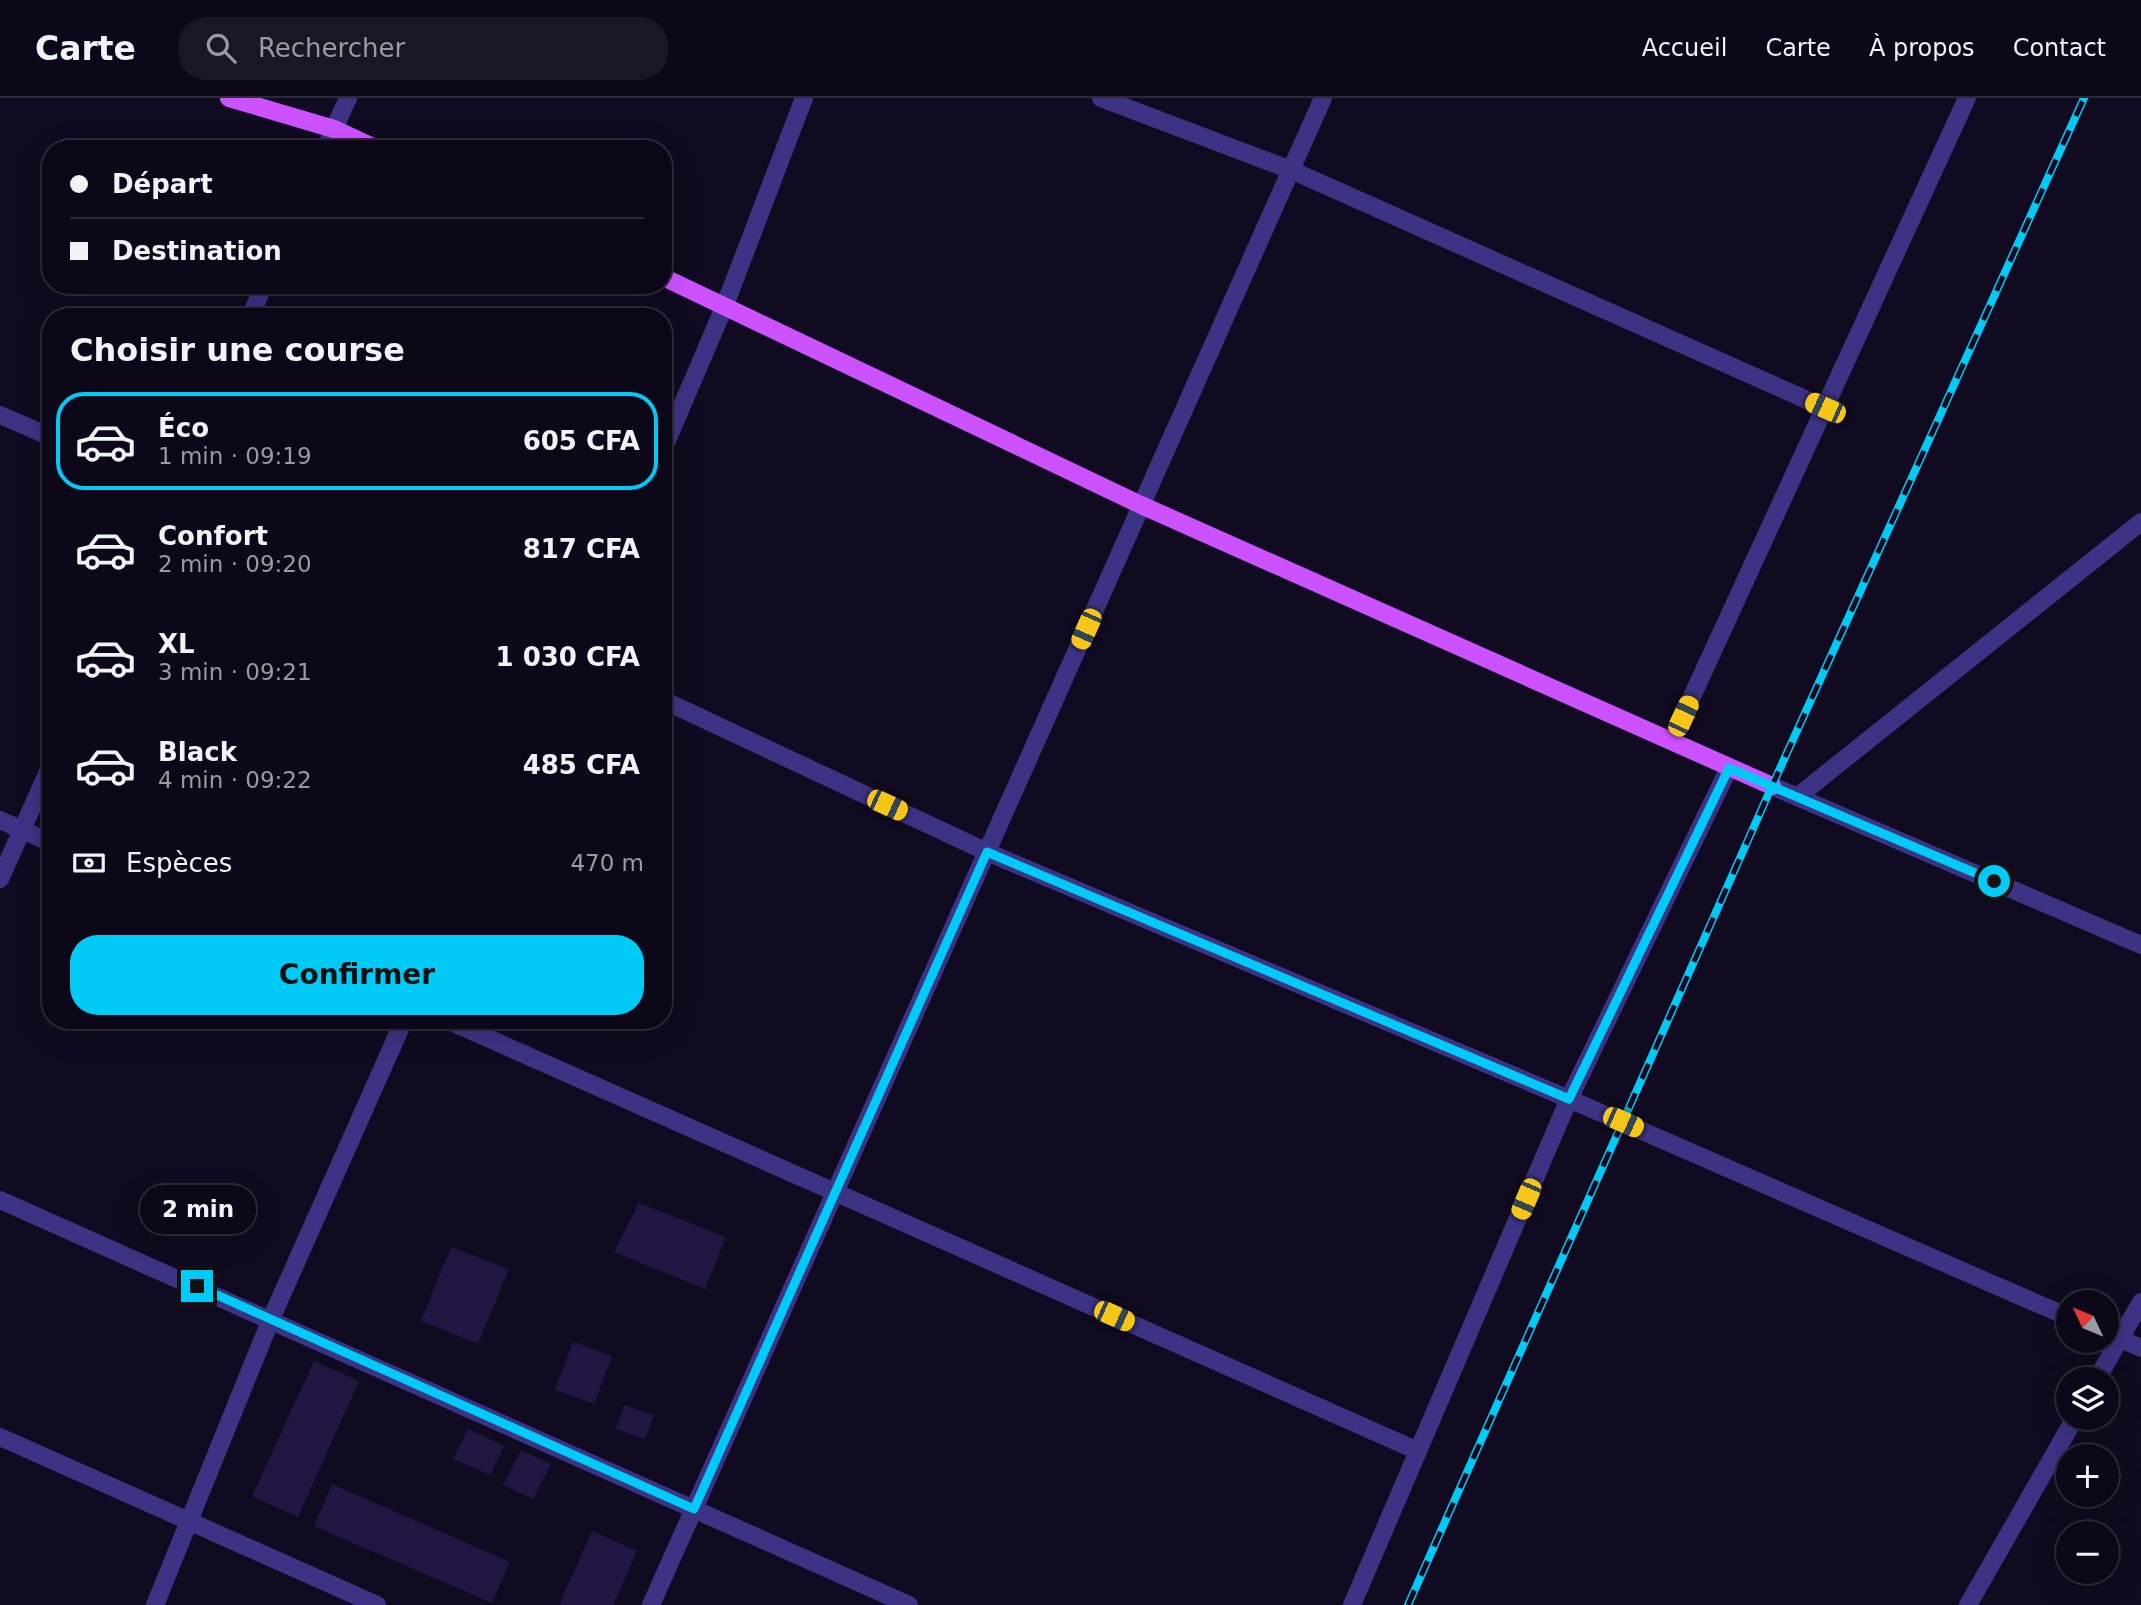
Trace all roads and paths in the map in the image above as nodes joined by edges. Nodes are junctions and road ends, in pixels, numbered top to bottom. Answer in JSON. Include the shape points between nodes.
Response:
{"nodes":[{"id":1,"x":229,"y":98,"type":"edge"},
{"id":2,"x":348,"y":98,"type":"edge"},
{"id":3,"x":804,"y":98,"type":"edge"},
{"id":4,"x":1101,"y":98,"type":"edge"},
{"id":5,"x":1323,"y":98,"type":"edge"},
{"id":6,"x":1967,"y":98,"type":"edge"},
{"id":7,"x":334,"y":129,"type":"junction"},
{"id":8,"x":329,"y":140,"type":"edge"},
{"id":9,"x":358,"y":140,"type":"edge"},
{"id":10,"x":1291,"y":170,"type":"junction"},
{"id":11,"x":672,"y":281,"type":"edge"},
{"id":12,"x":725,"y":305,"type":"junction"},
{"id":13,"x":1825,"y":408,"type":"junction"},
{"id":14,"x":0,"y":415,"type":"edge"},
{"id":15,"x":672,"y":429,"type":"edge"},
{"id":16,"x":42,"y":433,"type":"edge"},
{"id":17,"x":1141,"y":505,"type":"junction"},
{"id":18,"x":2141,"y":522,"type":"edge"},
{"id":19,"x":672,"y":704,"type":"edge"},
{"id":20,"x":1672,"y":740,"type":"junction"},
{"id":21,"x":1729,"y":768,"type":"junction"},
{"id":22,"x":42,"y":785,"type":"edge"},
{"id":23,"x":1772,"y":786,"type":"joint"},
{"id":24,"x":1797,"y":797,"type":"junction"},
{"id":25,"x":0,"y":820,"type":"edge"},
{"id":26,"x":22,"y":830,"type":"junction"},
{"id":27,"x":42,"y":839,"type":"edge"},
{"id":28,"x":987,"y":852,"type":"junction"},
{"id":29,"x":0,"y":879,"type":"edge"},
{"id":30,"x":2141,"y":945,"type":"edge"},
{"id":31,"x":400,"y":1029,"type":"edge"},
{"id":32,"x":467,"y":1029,"type":"edge"},
{"id":33,"x":1569,"y":1099,"type":"junction"},
{"id":34,"x":836,"y":1192,"type":"junction"},
{"id":35,"x":0,"y":1200,"type":"edge"},
{"id":36,"x":2141,"y":1302,"type":"edge"},
{"id":37,"x":2056,"y":1312,"type":"edge"},
{"id":38,"x":271,"y":1319,"type":"junction"},
{"id":39,"x":2119,"y":1329,"type":"edge"},
{"id":40,"x":2119,"y":1339,"type":"edge"},
{"id":41,"x":2141,"y":1348,"type":"edge"},
{"id":42,"x":2068,"y":1430,"type":"edge"},
{"id":43,"x":0,"y":1437,"type":"edge"},
{"id":44,"x":1418,"y":1451,"type":"junction"},
{"id":45,"x":694,"y":1509,"type":"junction"},
{"id":46,"x":191,"y":1522,"type":"junction"},
{"id":47,"x":155,"y":1605,"type":"edge"},
{"id":48,"x":377,"y":1605,"type":"edge"},
{"id":49,"x":651,"y":1605,"type":"edge"},
{"id":50,"x":909,"y":1605,"type":"edge"},
{"id":51,"x":1352,"y":1605,"type":"edge"},
{"id":52,"x":1968,"y":1605,"type":"edge"}],
"edges":[{"from":1,"to":7,"type":"main road"},
{"from":2,"to":7,"type":"street"},
{"from":3,"to":12,"type":"street"},
{"from":4,"to":10,"type":"street"},
{"from":5,"to":10,"type":"street"},
{"from":6,"to":13,"type":"street"},
{"from":7,"to":8,"type":"street"},
{"from":7,"to":9,"type":"main road"},
{"from":10,"to":13,"type":"street"},
{"from":10,"to":17,"type":"street"},
{"from":11,"to":12,"type":"main road"},
{"from":12,"to":15,"type":"street"},
{"from":12,"to":17,"type":"main road"},
{"from":13,"to":20,"type":"street"},
{"from":14,"to":16,"type":"street"},
{"from":17,"to":20,"type":"main road"},
{"from":17,"to":28,"type":"street"},
{"from":18,"to":24,"type":"street"},
{"from":19,"to":28,"type":"street"},
{"from":20,"to":21,"type":"main road"},
{"from":21,"to":23,"type":"main road"},
{"from":21,"to":33,"type":"street"},
{"from":22,"to":26,"type":"street"},
{"from":23,"to":24,"type":"street"},
{"from":24,"to":30,"type":"street"},
{"from":25,"to":26,"type":"street"},
{"from":26,"to":27,"type":"street"},
{"from":26,"to":29,"type":"street"},
{"from":28,"to":33,"type":"street"},
{"from":28,"to":34,"type":"street"},
{"from":31,"to":38,"type":"street"},
{"from":32,"to":34,"type":"street"},
{"from":33,"to":37,"type":"street"},
{"from":33,"to":44,"type":"street"},
{"from":34,"to":44,"type":"street"},
{"from":34,"to":45,"type":"street"},
{"from":35,"to":38,"type":"street"},
{"from":36,"to":39,"type":"street"},
{"from":38,"to":45,"type":"street"},
{"from":38,"to":46,"type":"street"},
{"from":40,"to":41,"type":"street"},
{"from":42,"to":52,"type":"street"},
{"from":43,"to":46,"type":"street"},
{"from":44,"to":51,"type":"street"},
{"from":45,"to":49,"type":"street"},
{"from":45,"to":50,"type":"street"},
{"from":46,"to":47,"type":"street"},
{"from":46,"to":48,"type":"street"}]}
